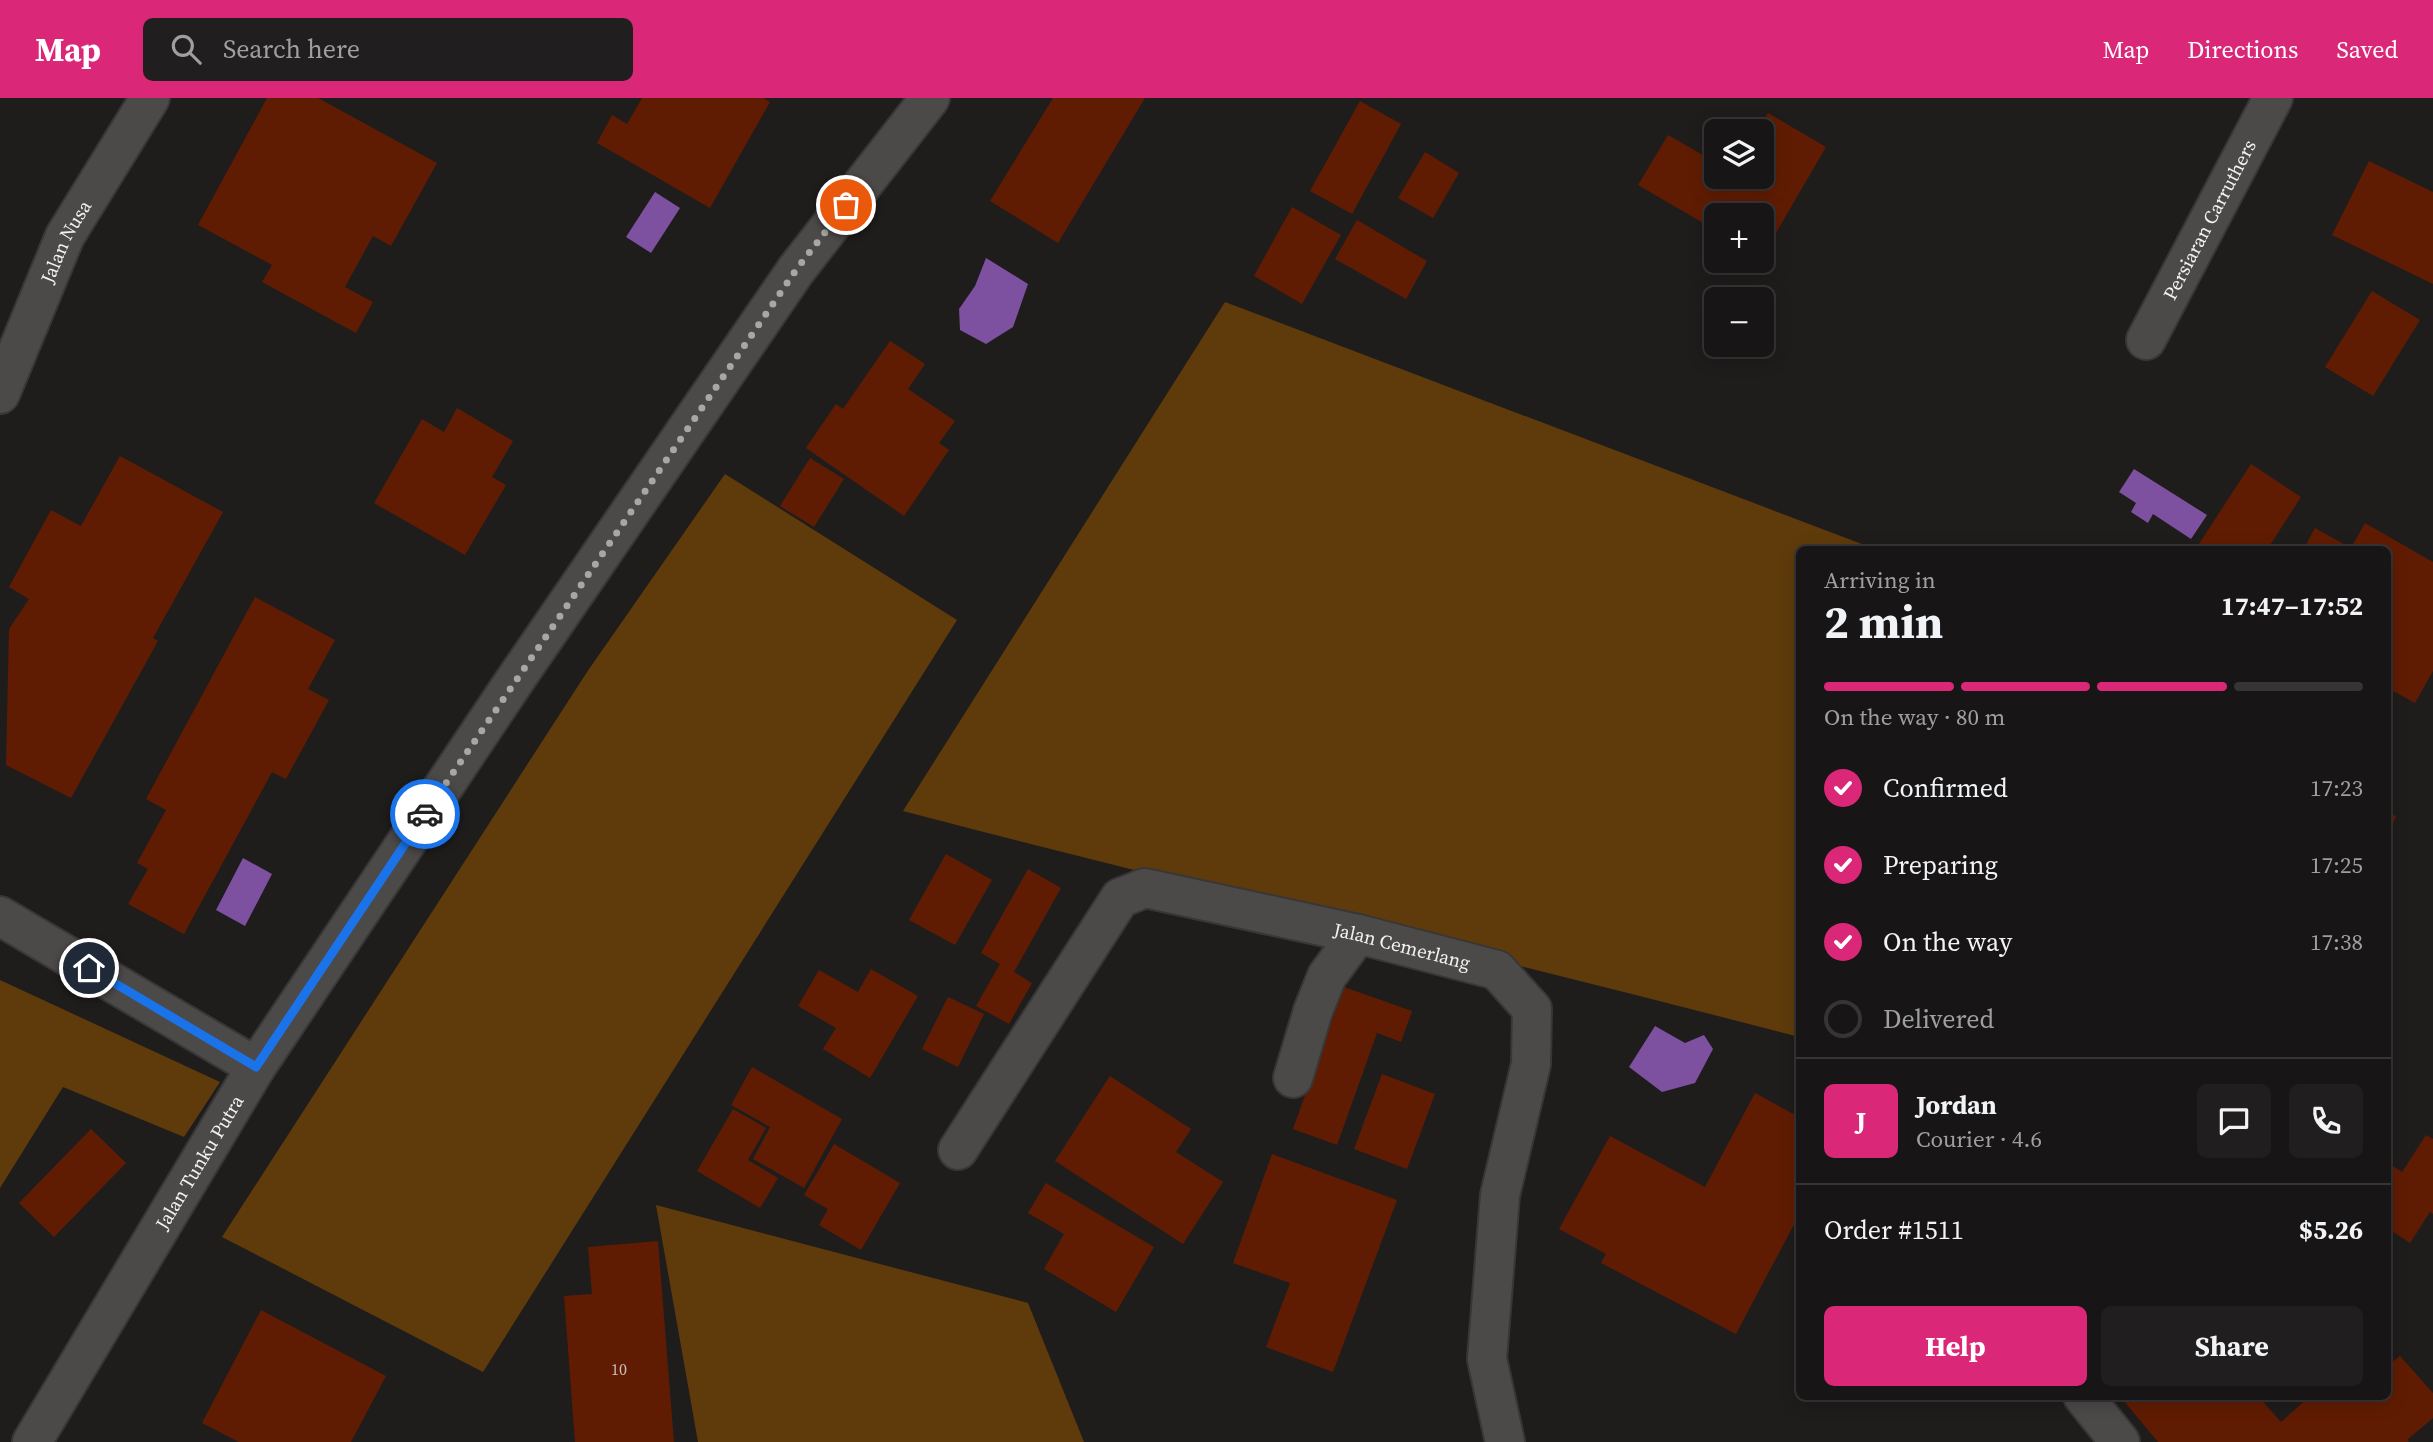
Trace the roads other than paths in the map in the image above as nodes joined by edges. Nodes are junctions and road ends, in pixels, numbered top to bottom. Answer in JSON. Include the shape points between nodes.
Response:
{"nodes":[{"id":1,"x":150,"y":98,"type":"edge"},
{"id":2,"x":930,"y":98,"type":"edge"},
{"id":3,"x":2273,"y":98,"type":"edge"},
{"id":4,"x":2146,"y":340,"type":"dead end"},
{"id":5,"x":0,"y":394,"type":"edge"},
{"id":6,"x":0,"y":916,"type":"edge"},
{"id":7,"x":1358,"y":934,"type":"junction"},
{"id":8,"x":256,"y":1067,"type":"junction"},
{"id":9,"x":1293,"y":1078,"type":"dead end"},
{"id":10,"x":958,"y":1150,"type":"dead end"},
{"id":11,"x":2086,"y":1400,"type":"edge"},
{"id":12,"x":32,"y":1442,"type":"edge"},
{"id":13,"x":1505,"y":1442,"type":"edge"},
{"id":14,"x":2120,"y":1442,"type":"edge"}],
"edges":[{"from":1,"to":5,"type":"street","name":"Jalan Nusa","via":[[65,236]]},
{"from":2,"to":8,"type":"street","name":"Jalan Tunku Putra","via":[[796,270]]},
{"from":3,"to":4,"type":"street","name":"Persiaran Carruthers"},
{"from":6,"to":8,"type":"street"},
{"from":7,"to":9,"type":"street","via":[[1327,976]]},
{"from":7,"to":10,"type":"street","name":"Jalan Cemerlang","via":[[1145,888],[1120,898]]},
{"from":7,"to":13,"type":"street","name":"Jalan Cemerlang","via":[[1497,970],[1532,1009],[1531,1064],[1500,1195],[1487,1359]]},
{"from":8,"to":12,"type":"street","name":"Jalan Tunku Putra"},
{"from":11,"to":14,"type":"street"}]}
